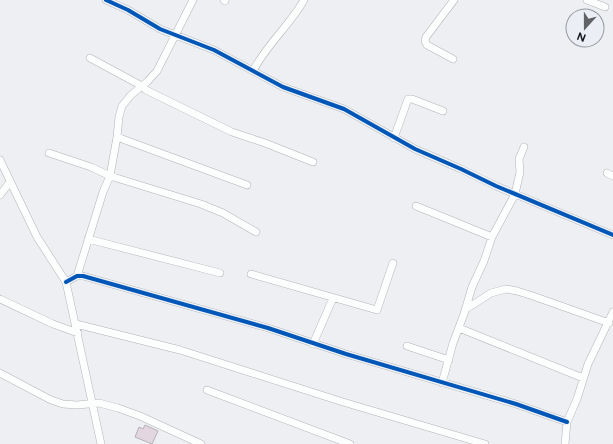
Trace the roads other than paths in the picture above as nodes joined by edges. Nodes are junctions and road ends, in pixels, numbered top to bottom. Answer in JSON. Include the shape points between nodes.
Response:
{"nodes":[{"id":1,"x":106,"y":0,"type":"edge"},
{"id":2,"x":193,"y":0,"type":"edge"},
{"id":3,"x":304,"y":0,"type":"edge"},
{"id":4,"x":454,"y":0,"type":"edge"},
{"id":5,"x":587,"y":0,"type":"edge"},
{"id":6,"x":605,"y":6,"type":"dead end"},
{"id":7,"x":174,"y":35,"type":"junction"},
{"id":8,"x":90,"y":58,"type":"dead end"},
{"id":9,"x":453,"y":59,"type":"dead end"},
{"id":10,"x":253,"y":71,"type":"junction"},
{"id":11,"x":142,"y":86,"type":"junction"},
{"id":12,"x":443,"y":111,"type":"dead end"},
{"id":13,"x":117,"y":137,"type":"junction"},
{"id":14,"x":394,"y":138,"type":"junction"},
{"id":15,"x":524,"y":147,"type":"dead end"},
{"id":16,"x":49,"y":153,"type":"dead end"},
{"id":17,"x":0,"y":160,"type":"edge"},
{"id":18,"x":313,"y":162,"type":"dead end"},
{"id":19,"x":110,"y":176,"type":"junction"},
{"id":20,"x":10,"y":182,"type":"junction"},
{"id":21,"x":247,"y":185,"type":"dead end"},
{"id":22,"x":515,"y":194,"type":"junction"},
{"id":23,"x":0,"y":195,"type":"edge"},
{"id":24,"x":416,"y":206,"type":"dead end"},
{"id":25,"x":256,"y":232,"type":"dead end"},
{"id":26,"x":613,"y":235,"type":"edge"},
{"id":27,"x":492,"y":237,"type":"junction"},
{"id":28,"x":88,"y":239,"type":"junction"},
{"id":29,"x":392,"y":263,"type":"dead end"},
{"id":30,"x":220,"y":273,"type":"dead end"},
{"id":31,"x":251,"y":274,"type":"dead end"},
{"id":32,"x":77,"y":276,"type":"junction"},
{"id":33,"x":66,"y":282,"type":"junction"},
{"id":34,"x":333,"y":298,"type":"junction"},
{"id":35,"x":0,"y":299,"type":"edge"},
{"id":36,"x":466,"y":309,"type":"junction"},
{"id":37,"x":613,"y":312,"type":"edge"},
{"id":38,"x":609,"y":323,"type":"junction"},
{"id":39,"x":76,"y":324,"type":"junction"},
{"id":40,"x":459,"y":328,"type":"junction"},
{"id":41,"x":78,"y":333,"type":"junction"},
{"id":42,"x":313,"y":344,"type":"junction"},
{"id":43,"x":407,"y":346,"type":"dead end"},
{"id":44,"x":449,"y":360,"type":"junction"},
{"id":45,"x":0,"y":373,"type":"edge"},
{"id":46,"x":583,"y":378,"type":"junction"},
{"id":47,"x":442,"y":383,"type":"junction"},
{"id":48,"x":207,"y":390,"type":"dead end"},
{"id":49,"x":92,"y":403,"type":"junction"},
{"id":50,"x":567,"y":422,"type":"junction"},
{"id":51,"x":101,"y":444,"type":"edge"},
{"id":52,"x":201,"y":444,"type":"edge"},
{"id":53,"x":350,"y":444,"type":"edge"},
{"id":54,"x":485,"y":444,"type":"edge"},
{"id":55,"x":565,"y":444,"type":"edge"}],
"edges":[{"from":1,"to":7,"type":"street"},
{"from":2,"to":7,"type":"street"},
{"from":3,"to":10,"type":"street","via":[[261,55]]},
{"from":4,"to":9,"type":"street","via":[[425,41],[427,45]]},
{"from":5,"to":6,"type":"street"},
{"from":7,"to":10,"type":"street","via":[[214,50]]},
{"from":7,"to":11,"type":"street","via":[[157,70]]},
{"from":8,"to":11,"type":"street"},
{"from":10,"to":14,"type":"street","via":[[283,87],[344,108]]},
{"from":11,"to":13,"type":"street","via":[[130,95],[122,106]]},
{"from":11,"to":18,"type":"street","via":[[232,132]]},
{"from":12,"to":14,"type":"street","via":[[408,99]]},
{"from":13,"to":19,"type":"street"},
{"from":13,"to":21,"type":"street"},
{"from":14,"to":22,"type":"street","via":[[415,150]]},
{"from":15,"to":22,"type":"street","via":[[519,159],[520,172]]},
{"from":16,"to":19,"type":"street"},
{"from":17,"to":20,"type":"street"},
{"from":19,"to":25,"type":"street","via":[[201,204]]},
{"from":19,"to":28,"type":"street"},
{"from":20,"to":23,"type":"street"},
{"from":20,"to":33,"type":"street","via":[[37,237]]},
{"from":22,"to":26,"type":"street"},
{"from":22,"to":27,"type":"street"},
{"from":24,"to":27,"type":"street"},
{"from":27,"to":36,"type":"street"},
{"from":28,"to":30,"type":"street"},
{"from":28,"to":32,"type":"street"},
{"from":29,"to":34,"type":"street","via":[[377,310]]},
{"from":31,"to":34,"type":"street"},
{"from":32,"to":33,"type":"street"},
{"from":32,"to":42,"type":"street","via":[[268,328]]},
{"from":33,"to":39,"type":"street"},
{"from":34,"to":42,"type":"street"},
{"from":35,"to":41,"type":"street"},
{"from":36,"to":38,"type":"street","via":[[491,293],[506,289],[528,294]]},
{"from":36,"to":40,"type":"street"},
{"from":37,"to":38,"type":"street"},
{"from":38,"to":46,"type":"street"},
{"from":39,"to":41,"type":"street"},
{"from":39,"to":54,"type":"street","via":[[180,350]]},
{"from":40,"to":44,"type":"street"},
{"from":40,"to":46,"type":"street"},
{"from":41,"to":49,"type":"street"},
{"from":42,"to":47,"type":"street"},
{"from":43,"to":44,"type":"street"},
{"from":44,"to":47,"type":"street"},
{"from":45,"to":49,"type":"street","via":[[63,404]]},
{"from":46,"to":50,"type":"street"},
{"from":47,"to":50,"type":"street"},
{"from":48,"to":53,"type":"street"},
{"from":49,"to":51,"type":"street"},
{"from":49,"to":52,"type":"street","via":[[140,416]]},
{"from":50,"to":55,"type":"street"}]}
